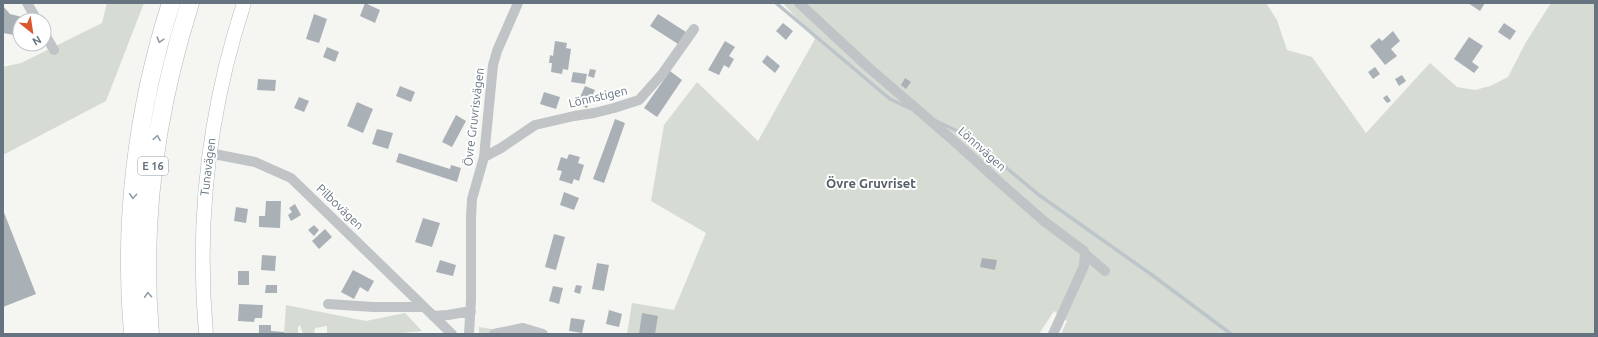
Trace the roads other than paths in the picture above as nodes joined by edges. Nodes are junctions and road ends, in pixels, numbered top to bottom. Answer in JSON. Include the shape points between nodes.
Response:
{"nodes":[{"id":1,"x":27,"y":3,"type":"edge"},
{"id":2,"x":172,"y":3,"type":"edge"},
{"id":3,"x":190,"y":3,"type":"edge"},
{"id":4,"x":244,"y":3,"type":"edge"},
{"id":5,"x":518,"y":3,"type":"edge"},
{"id":6,"x":799,"y":3,"type":"edge"},
{"id":7,"x":32,"y":12,"type":"edge"},
{"id":8,"x":694,"y":29,"type":"dead end"},
{"id":9,"x":52,"y":47,"type":"edge"},
{"id":10,"x":54,"y":50,"type":"dead end"},
{"id":11,"x":209,"y":153,"type":"junction"},
{"id":12,"x":484,"y":157,"type":"junction"},
{"id":13,"x":1085,"y":254,"type":"junction"},
{"id":14,"x":1105,"y":271,"type":"dead end"},
{"id":15,"x":328,"y":304,"type":"dead end"},
{"id":16,"x":423,"y":307,"type":"junction"},
{"id":17,"x":471,"y":311,"type":"junction"},
{"id":18,"x":433,"y":316,"type":"junction"},
{"id":19,"x":133,"y":334,"type":"edge"},
{"id":20,"x":150,"y":334,"type":"edge"},
{"id":21,"x":206,"y":334,"type":"edge"},
{"id":22,"x":452,"y":334,"type":"edge"},
{"id":23,"x":469,"y":334,"type":"edge"},
{"id":24,"x":494,"y":334,"type":"edge"},
{"id":25,"x":543,"y":334,"type":"edge"},
{"id":26,"x":1053,"y":334,"type":"edge"}],
"edges":[{"from":1,"to":7,"type":"street"},
{"from":2,"to":19,"type":"highway","number":"E 16","one_way":true,"via":[[148,90],[137,155],[130,255]]},
{"from":20,"to":3,"type":"highway","number":"E 16","one_way":true,"via":[[147,257],[154,160],[165,95]]},
{"from":4,"to":11,"type":"street","name":"Tunavägen","via":[[231,46]]},
{"from":5,"to":12,"type":"street","name":"Övre Gruvrisvägen","via":[[493,65]]},
{"from":6,"to":13,"type":"street","name":"Lönnvägen","via":[[868,67]]},
{"from":8,"to":12,"type":"street","name":"Lönnstigen","via":[[639,100],[594,113],[535,125]]},
{"from":9,"to":10,"type":"street"},
{"from":11,"to":16,"type":"street","name":"Pilbovägen","via":[[255,162],[291,178]]},
{"from":11,"to":21,"type":"street","name":"Tunavägen","via":[[202,227],[202,294]]},
{"from":12,"to":17,"type":"street","name":"Övre Gruvrisvägen","via":[[472,205]]},
{"from":13,"to":14,"type":"street","name":"Lönnvägen"},
{"from":13,"to":26,"type":"street","via":[[1084,266]]},
{"from":15,"to":16,"type":"street"},
{"from":16,"to":18,"type":"street","name":"Pilbovägen"},
{"from":17,"to":18,"type":"street"},
{"from":17,"to":23,"type":"street","name":"Övre Gruvrisvägen"},
{"from":18,"to":22,"type":"street","name":"Pilbovägen"},
{"from":24,"to":25,"type":"street","via":[[523,328]]}]}
